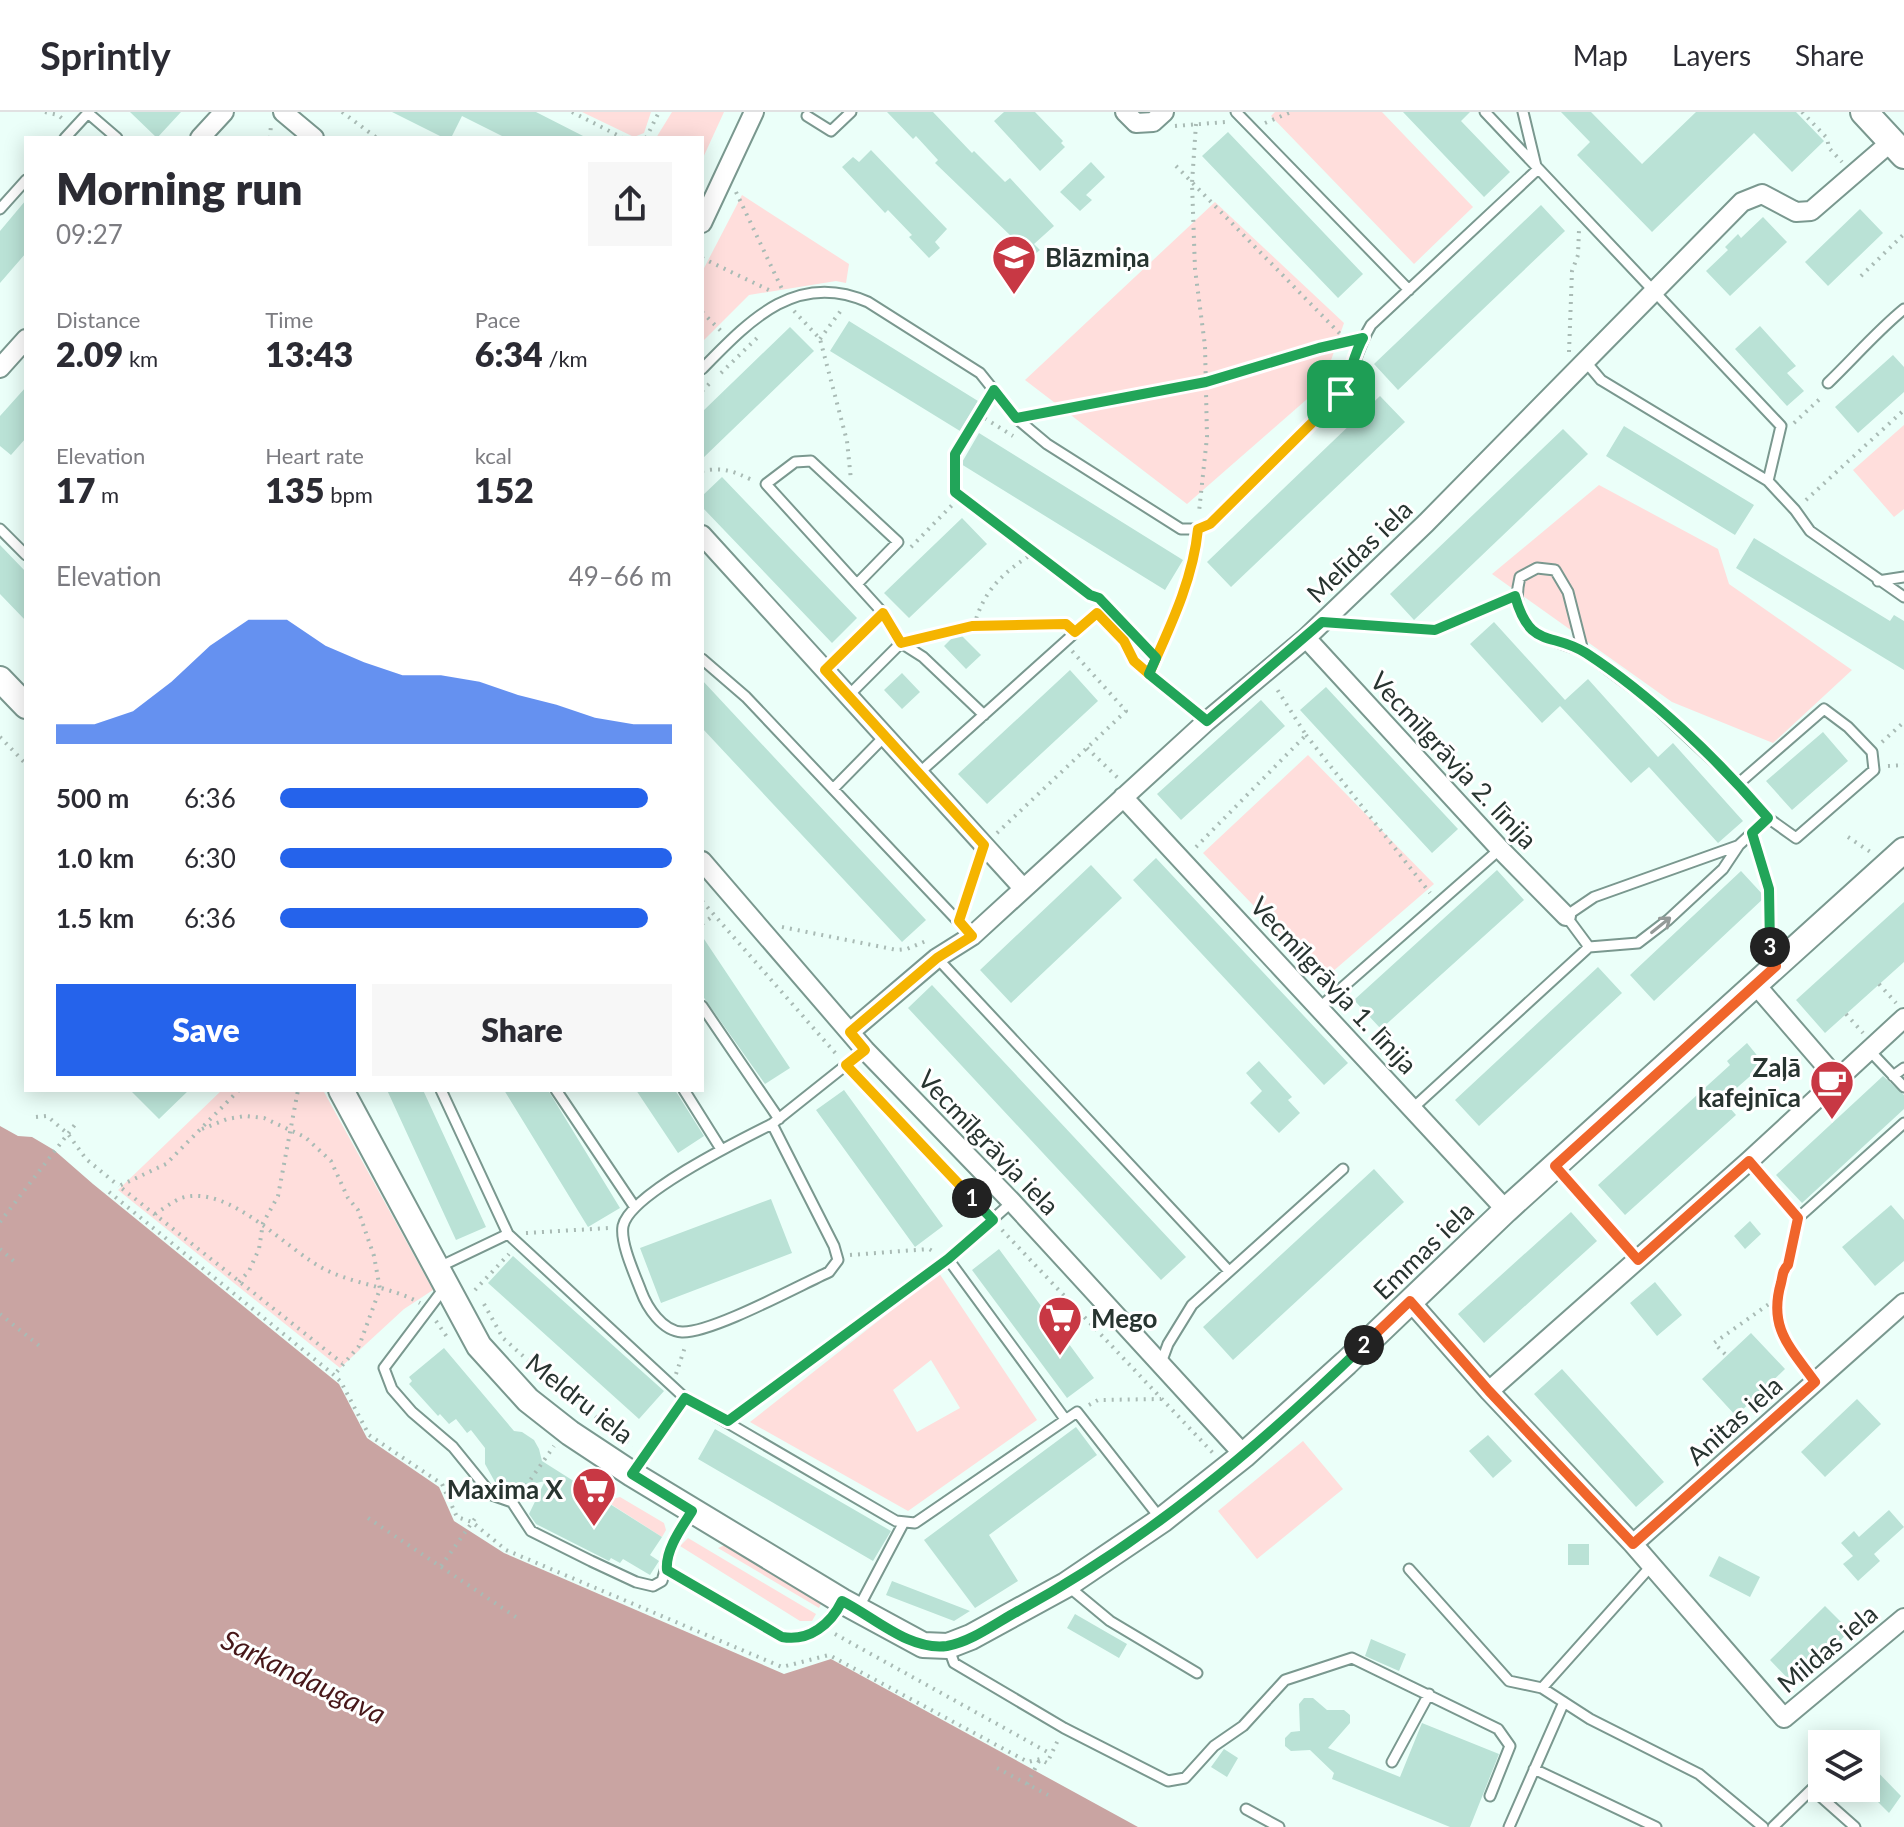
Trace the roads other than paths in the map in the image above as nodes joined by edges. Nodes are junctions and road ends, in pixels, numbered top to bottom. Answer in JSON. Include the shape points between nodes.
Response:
{"nodes":[{"id":1,"x":224,"y":112,"type":"edge"},
{"id":2,"x":283,"y":112,"type":"edge"},
{"id":3,"x":754,"y":112,"type":"edge"},
{"id":4,"x":851,"y":112,"type":"edge"},
{"id":5,"x":1125,"y":112,"type":"edge"},
{"id":6,"x":1485,"y":112,"type":"edge"},
{"id":7,"x":1523,"y":112,"type":"edge"},
{"id":8,"x":1866,"y":112,"type":"edge"},
{"id":9,"x":1237,"y":114,"type":"edge"},
{"id":10,"x":1160,"y":115,"type":"edge"},
{"id":11,"x":100,"y":116,"type":"edge"},
{"id":12,"x":807,"y":116,"type":"dead end"},
{"id":13,"x":67,"y":136,"type":"edge"},
{"id":14,"x":115,"y":136,"type":"edge"},
{"id":15,"x":202,"y":136,"type":"edge"},
{"id":16,"x":312,"y":136,"type":"edge"},
{"id":17,"x":1898,"y":148,"type":"edge"},
{"id":18,"x":1537,"y":170,"type":"junction"},
{"id":19,"x":24,"y":182,"type":"edge"},
{"id":20,"x":0,"y":209,"type":"edge"},
{"id":21,"x":704,"y":219,"type":"edge"},
{"id":22,"x":1409,"y":290,"type":"junction"},
{"id":23,"x":1654,"y":290,"type":"junction"},
{"id":24,"x":1904,"y":309,"type":"edge"},
{"id":25,"x":24,"y":341,"type":"edge"},
{"id":26,"x":1581,"y":365,"type":"junction"},
{"id":27,"x":704,"y":367,"type":"edge"},
{"id":28,"x":0,"y":368,"type":"edge"},
{"id":29,"x":1828,"y":383,"type":"dead end"},
{"id":30,"x":1768,"y":481,"type":"junction"},
{"id":31,"x":0,"y":529,"type":"edge"},
{"id":32,"x":704,"y":537,"type":"edge"},
{"id":33,"x":24,"y":553,"type":"edge"},
{"id":34,"x":1904,"y":577,"type":"edge"},
{"id":35,"x":1878,"y":581,"type":"junction"},
{"id":36,"x":857,"y":584,"type":"junction"},
{"id":37,"x":1904,"y":597,"type":"edge"},
{"id":38,"x":1306,"y":638,"type":"junction"},
{"id":39,"x":901,"y":643,"type":"junction"},
{"id":40,"x":1583,"y":651,"type":"junction"},
{"id":41,"x":704,"y":661,"type":"edge"},
{"id":42,"x":849,"y":695,"type":"junction"},
{"id":43,"x":984,"y":715,"type":"junction"},
{"id":44,"x":1207,"y":721,"type":"junction"},
{"id":45,"x":885,"y":736,"type":"junction"},
{"id":46,"x":919,"y":773,"type":"junction"},
{"id":47,"x":1738,"y":784,"type":"junction"},
{"id":48,"x":833,"y":789,"type":"junction"},
{"id":49,"x":1126,"y":794,"type":"junction"},
{"id":50,"x":1768,"y":818,"type":"junction"},
{"id":51,"x":1739,"y":845,"type":"junction"},
{"id":52,"x":1500,"y":849,"type":"junction"},
{"id":53,"x":1904,"y":850,"type":"edge"},
{"id":54,"x":704,"y":863,"type":"edge"},
{"id":55,"x":1023,"y":888,"type":"junction"},
{"id":56,"x":1566,"y":916,"type":"junction"},
{"id":57,"x":972,"y":936,"type":"junction"},
{"id":58,"x":1589,"y":947,"type":"junction"},
{"id":59,"x":937,"y":958,"type":"junction"},
{"id":60,"x":1755,"y":984,"type":"junction"},
{"id":61,"x":1319,"y":1008,"type":"junction"},
{"id":62,"x":704,"y":1009,"type":"edge"},
{"id":63,"x":1904,"y":1015,"type":"edge"},
{"id":64,"x":850,"y":1032,"type":"junction"},
{"id":65,"x":1871,"y":1048,"type":"junction"},
{"id":66,"x":865,"y":1050,"type":"junction"},
{"id":67,"x":1904,"y":1068,"type":"edge"},
{"id":68,"x":1893,"y":1076,"type":"junction"},
{"id":69,"x":1837,"y":1079,"type":"junction"},
{"id":70,"x":1904,"y":1087,"type":"edge"},
{"id":71,"x":342,"y":1092,"type":"edge"},
{"id":72,"x":443,"y":1092,"type":"edge"},
{"id":73,"x":557,"y":1092,"type":"edge"},
{"id":74,"x":685,"y":1092,"type":"edge"},
{"id":75,"x":1413,"y":1108,"type":"junction"},
{"id":76,"x":776,"y":1122,"type":"junction"},
{"id":77,"x":1904,"y":1123,"type":"edge"},
{"id":78,"x":721,"y":1149,"type":"junction"},
{"id":79,"x":1749,"y":1161,"type":"junction"},
{"id":80,"x":1343,"y":1169,"type":"dead end"},
{"id":81,"x":1012,"y":1202,"type":"junction"},
{"id":82,"x":634,"y":1206,"type":"junction"},
{"id":83,"x":1506,"y":1210,"type":"junction"},
{"id":84,"x":508,"y":1234,"type":"junction"},
{"id":85,"x":1228,"y":1270,"type":"junction"},
{"id":86,"x":444,"y":1272,"type":"junction"},
{"id":87,"x":1410,"y":1301,"type":"junction"},
{"id":88,"x":1904,"y":1303,"type":"edge"},
{"id":89,"x":1160,"y":1366,"type":"junction"},
{"id":90,"x":1489,"y":1391,"type":"junction"},
{"id":91,"x":685,"y":1398,"type":"junction"},
{"id":92,"x":1065,"y":1419,"type":"junction"},
{"id":93,"x":1244,"y":1455,"type":"junction"},
{"id":94,"x":632,"y":1474,"type":"junction"},
{"id":95,"x":692,"y":1511,"type":"junction"},
{"id":96,"x":1162,"y":1520,"type":"junction"},
{"id":97,"x":904,"y":1522,"type":"junction"},
{"id":98,"x":1633,"y":1544,"type":"junction"},
{"id":99,"x":1652,"y":1565,"type":"junction"},
{"id":100,"x":1409,"y":1569,"type":"dead end"},
{"id":101,"x":667,"y":1570,"type":"junction"},
{"id":102,"x":1066,"y":1585,"type":"junction"},
{"id":103,"x":844,"y":1610,"type":"junction"},
{"id":104,"x":1904,"y":1618,"type":"edge"},
{"id":105,"x":948,"y":1646,"type":"junction"},
{"id":106,"x":1197,"y":1673,"type":"dead end"},
{"id":107,"x":1542,"y":1688,"type":"junction"},
{"id":108,"x":1429,"y":1694,"type":"junction"},
{"id":109,"x":1564,"y":1702,"type":"junction"},
{"id":110,"x":1392,"y":1762,"type":"dead end"},
{"id":111,"x":1534,"y":1769,"type":"junction"},
{"id":112,"x":1490,"y":1796,"type":"dead end"},
{"id":113,"x":1246,"y":1809,"type":"dead end"},
{"id":114,"x":1279,"y":1827,"type":"edge"},
{"id":115,"x":1509,"y":1827,"type":"edge"},
{"id":116,"x":1656,"y":1827,"type":"edge"},
{"id":117,"x":1763,"y":1827,"type":"edge"},
{"id":118,"x":1773,"y":1827,"type":"edge"},
{"id":119,"x":1855,"y":1827,"type":"edge"}],
"edges":[{"from":1,"to":15,"type":"street"},
{"from":2,"to":16,"type":"street"},
{"from":3,"to":21,"type":"street"},
{"from":4,"to":12,"type":"lane","via":[[831,131]]},
{"from":5,"to":10,"type":"street","via":[[1136,123],[1153,122]]},
{"from":6,"to":18,"type":"lane"},
{"from":7,"to":18,"type":"lane"},
{"from":8,"to":17,"type":"main road"},
{"from":9,"to":22,"type":"lane"},
{"from":11,"to":13,"type":"lane","via":[[88,113]]},
{"from":11,"to":14,"type":"lane"},
{"from":17,"to":23,"type":"street","name":"Melīdas iela","via":[[1811,211],[1796,212],[1762,194],[1742,202]]},
{"from":18,"to":22,"type":"lane"},
{"from":18,"to":23,"type":"lane"},
{"from":19,"to":20,"type":"lane"},
{"from":22,"to":27,"type":"lane","via":[[1371,325],[1341,394],[1210,524],[1198,529],[1181,529],[1047,444],[1016,418],[980,373],[868,302],[834,291],[786,298]]},
{"from":23,"to":26,"type":"street","name":"Melīdas iela"},
{"from":23,"to":30,"type":"lane","via":[[1781,426]]},
{"from":24,"to":29,"type":"lane"},
{"from":25,"to":28,"type":"street"},
{"from":26,"to":30,"type":"lane"},
{"from":26,"to":38,"type":"street","name":"Melīdas iela"},
{"from":30,"to":35,"type":"lane","via":[[1810,531]]},
{"from":31,"to":33,"type":"lane"},
{"from":32,"to":42,"type":"street"},
{"from":34,"to":35,"type":"lane"},
{"from":35,"to":37,"type":"lane"},
{"from":36,"to":36,"type":"lane","via":[[898,542],[811,461],[795,462],[766,484]]},
{"from":36,"to":39,"type":"lane"},
{"from":38,"to":44,"type":"street","name":"Melīdas iela"},
{"from":38,"to":52,"type":"street","name":"Vecmīlgrāvja 2. līnija"},
{"from":39,"to":42,"type":"lane"},
{"from":39,"to":43,"type":"lane"},
{"from":40,"to":40,"type":"lane","via":[[1568,592],[1555,570],[1537,568],[1520,577],[1515,596],[1521,616],[1541,637]]},
{"from":40,"to":47,"type":"lane","via":[[1646,698]]},
{"from":41,"to":48,"type":"lane"},
{"from":42,"to":45,"type":"street"},
{"from":43,"to":44,"type":"lane","via":[[1097,613],[1124,641],[1134,661]]},
{"from":43,"to":46,"type":"lane"},
{"from":44,"to":49,"type":"street","name":"Melīdas iela"},
{"from":45,"to":46,"type":"street"},
{"from":45,"to":48,"type":"lane"},
{"from":46,"to":55,"type":"street"},
{"from":47,"to":50,"type":"lane"},
{"from":47,"to":50,"type":"lane","via":[[1824,709],[1872,752],[1874,770],[1796,838]]},
{"from":48,"to":57,"type":"lane"},
{"from":49,"to":55,"type":"street","name":"Melīdas iela"},
{"from":49,"to":61,"type":"street","name":"Vecmīlgrāvja 1. līnija"},
{"from":50,"to":51,"type":"lane"},
{"from":51,"to":56,"type":"lane","via":[[1594,897]]},
{"from":58,"to":51,"type":"lane","one_way":true,"via":[[1638,943],[1723,869]]},
{"from":52,"to":56,"type":"street","name":"Vecmīlgrāvja 2. līnija"},
{"from":52,"to":61,"type":"lane"},
{"from":53,"to":60,"type":"street","name":"Emmas iela"},
{"from":54,"to":64,"type":"street","name":"Vecmīlgrāvja iela"},
{"from":55,"to":57,"type":"street","name":"Melīdas iela"},
{"from":56,"to":58,"type":"lane"},
{"from":57,"to":59,"type":"street","name":"Melīdas iela"},
{"from":58,"to":75,"type":"lane"},
{"from":59,"to":64,"type":"street","name":"Melīdas iela"},
{"from":59,"to":85,"type":"lane"},
{"from":60,"to":69,"type":"street"},
{"from":60,"to":83,"type":"street","name":"Emmas iela"},
{"from":61,"to":75,"type":"street","name":"Vecmīlgrāvja 1. līnija"},
{"from":62,"to":76,"type":"lane"},
{"from":63,"to":65,"type":"street"},
{"from":64,"to":66,"type":"street","name":"Vecmīlgrāvja iela"},
{"from":65,"to":68,"type":"lane"},
{"from":65,"to":69,"type":"street"},
{"from":66,"to":76,"type":"lane"},
{"from":66,"to":81,"type":"street","name":"Vecmīlgrāvja iela"},
{"from":67,"to":68,"type":"lane"},
{"from":68,"to":70,"type":"lane"},
{"from":69,"to":79,"type":"street"},
{"from":71,"to":86,"type":"street","name":"Meldru iela"},
{"from":72,"to":84,"type":"lane"},
{"from":73,"to":82,"type":"lane"},
{"from":74,"to":78,"type":"lane"},
{"from":75,"to":83,"type":"street","name":"Vecmīlgrāvja 1. līnija"},
{"from":76,"to":78,"type":"lane"},
{"from":76,"to":82,"type":"lane","via":[[837,1256],[829,1272],[717,1323],[681,1332],[669,1328],[644,1300],[627,1253],[623,1227]]},
{"from":77,"to":79,"type":"lane","via":[[1798,1218]]},
{"from":78,"to":82,"type":"lane"},
{"from":79,"to":90,"type":"street"},
{"from":80,"to":85,"type":"lane"},
{"from":81,"to":89,"type":"street","name":"Vecmīlgrāvja iela"},
{"from":81,"to":92,"type":"lane","via":[[948,1259]]},
{"from":83,"to":87,"type":"street","name":"Emmas iela"},
{"from":84,"to":86,"type":"lane"},
{"from":84,"to":91,"type":"lane"},
{"from":85,"to":89,"type":"lane","via":[[1192,1305]]},
{"from":86,"to":94,"type":"street","name":"Meldru iela","via":[[479,1346],[528,1400]]},
{"from":86,"to":101,"type":"lane","via":[[384,1368],[392,1389],[453,1447],[492,1495],[512,1502],[531,1531],[636,1582],[658,1585]]},
{"from":87,"to":90,"type":"street"},
{"from":87,"to":93,"type":"street","name":"Emmas iela"},
{"from":88,"to":98,"type":"street","name":"Anitas iela"},
{"from":89,"to":93,"type":"street","name":"Vecmīlgrāvja iela"},
{"from":90,"to":98,"type":"street"},
{"from":91,"to":94,"type":"lane"},
{"from":91,"to":97,"type":"lane"},
{"from":92,"to":96,"type":"lane","via":[[1077,1412]]},
{"from":92,"to":97,"type":"lane","via":[[915,1523]]},
{"from":93,"to":96,"type":"street","name":"Emmas iela"},
{"from":94,"to":95,"type":"street","name":"Meldru iela"},
{"from":95,"to":101,"type":"lane","via":[[673,1543]]},
{"from":95,"to":103,"type":"street","name":"Meldru iela"},
{"from":96,"to":102,"type":"street","name":"Emmas iela"},
{"from":97,"to":103,"type":"lane"},
{"from":98,"to":99,"type":"street"},
{"from":99,"to":104,"type":"street","name":"Mildas iela","via":[[1784,1718]]},
{"from":99,"to":107,"type":"lane"},
{"from":100,"to":107,"type":"lane","via":[[1509,1681]]},
{"from":101,"to":103,"type":"lane","via":[[782,1637],[804,1636]]},
{"from":102,"to":105,"type":"street","name":"Emmas iela"},
{"from":102,"to":106,"type":"lane","via":[[1110,1621]]},
{"from":103,"to":105,"type":"street","name":"Meldru iela","via":[[923,1645]]},
{"from":105,"to":108,"type":"lane","via":[[954,1663],[1168,1781],[1185,1778],[1285,1680],[1298,1675],[1352,1658]]},
{"from":107,"to":109,"type":"lane"},
{"from":108,"to":110,"type":"lane"},
{"from":108,"to":112,"type":"lane","via":[[1498,1729],[1510,1746]]},
{"from":109,"to":111,"type":"lane"},
{"from":109,"to":117,"type":"lane","via":[[1699,1774]]},
{"from":111,"to":115,"type":"lane"},
{"from":111,"to":116,"type":"lane"},
{"from":113,"to":114,"type":"lane"},
{"from":118,"to":119,"type":"lane","via":[[1812,1789]]}]}
